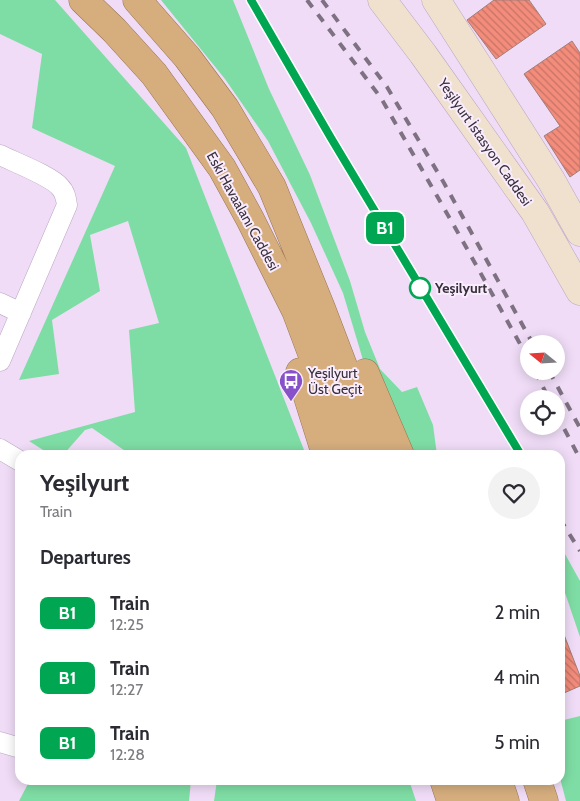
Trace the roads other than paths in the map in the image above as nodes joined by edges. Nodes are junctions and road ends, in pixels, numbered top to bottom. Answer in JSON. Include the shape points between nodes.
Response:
{"nodes":[{"id":1,"x":83,"y":0,"type":"edge"},
{"id":2,"x":137,"y":0,"type":"edge"},
{"id":3,"x":436,"y":0,"type":"edge"},
{"id":4,"x":388,"y":1,"type":"edge"},
{"id":5,"x":456,"y":30,"type":"junction"},
{"id":6,"x":423,"y":54,"type":"junction"},
{"id":7,"x":0,"y":155,"type":"edge"},
{"id":8,"x":272,"y":187,"type":"junction"},
{"id":9,"x":250,"y":219,"type":"junction"},
{"id":10,"x":580,"y":232,"type":"edge"},
{"id":11,"x":580,"y":291,"type":"edge"},
{"id":12,"x":0,"y":303,"type":"edge"},
{"id":13,"x":21,"y":313,"type":"junction"},
{"id":14,"x":0,"y":361,"type":"edge"},
{"id":15,"x":0,"y":449,"type":"edge"},
{"id":16,"x":324,"y":450,"type":"edge"},
{"id":17,"x":348,"y":450,"type":"edge"},
{"id":18,"x":374,"y":450,"type":"edge"},
{"id":19,"x":398,"y":450,"type":"edge"},
{"id":20,"x":15,"y":458,"type":"edge"},
{"id":21,"x":0,"y":742,"type":"edge"},
{"id":22,"x":15,"y":746,"type":"edge"},
{"id":23,"x":446,"y":785,"type":"edge"},
{"id":24,"x":474,"y":785,"type":"edge"},
{"id":25,"x":500,"y":785,"type":"edge"},
{"id":26,"x":539,"y":785,"type":"edge"},
{"id":27,"x":451,"y":801,"type":"edge"},
{"id":28,"x":479,"y":801,"type":"edge"},
{"id":29,"x":505,"y":801,"type":"edge"},
{"id":30,"x":544,"y":801,"type":"edge"}],
"edges":[{"from":1,"to":9,"type":"highway","name":"Eski Havaalanı Caddesi","via":[[154,74],[222,168]]},
{"from":2,"to":8,"type":"highway","name":"Eski Havaalanı Caddesi","via":[[188,57],[225,108]]},
{"from":3,"to":5,"type":"main road"},
{"from":4,"to":6,"type":"main road","name":"Yeşilyurt İstasyon Caddesi"},
{"from":5,"to":6,"type":"main road","via":[[438,29],[429,36]]},
{"from":5,"to":10,"type":"main road"},
{"from":6,"to":11,"type":"main road","name":"Yeşilyurt İstasyon Caddesi","via":[[534,212]]},
{"from":7,"to":13,"type":"street","via":[[56,183],[66,197],[67,205]]},
{"from":8,"to":18,"type":"highway","name":"Eski Havaalanı Caddesi"},
{"from":8,"to":19,"type":"highway","via":[[308,239]]},
{"from":9,"to":16,"type":"highway","via":[[262,268]]},
{"from":9,"to":17,"type":"highway","name":"Eski Havaalanı Caddesi","via":[[296,311]]},
{"from":12,"to":13,"type":"street"},
{"from":13,"to":14,"type":"street"},
{"from":15,"to":20,"type":"street"},
{"from":21,"to":22,"type":"street"},
{"from":23,"to":27,"type":"highway"},
{"from":24,"to":28,"type":"highway"},
{"from":25,"to":29,"type":"highway"},
{"from":26,"to":30,"type":"highway"}]}
